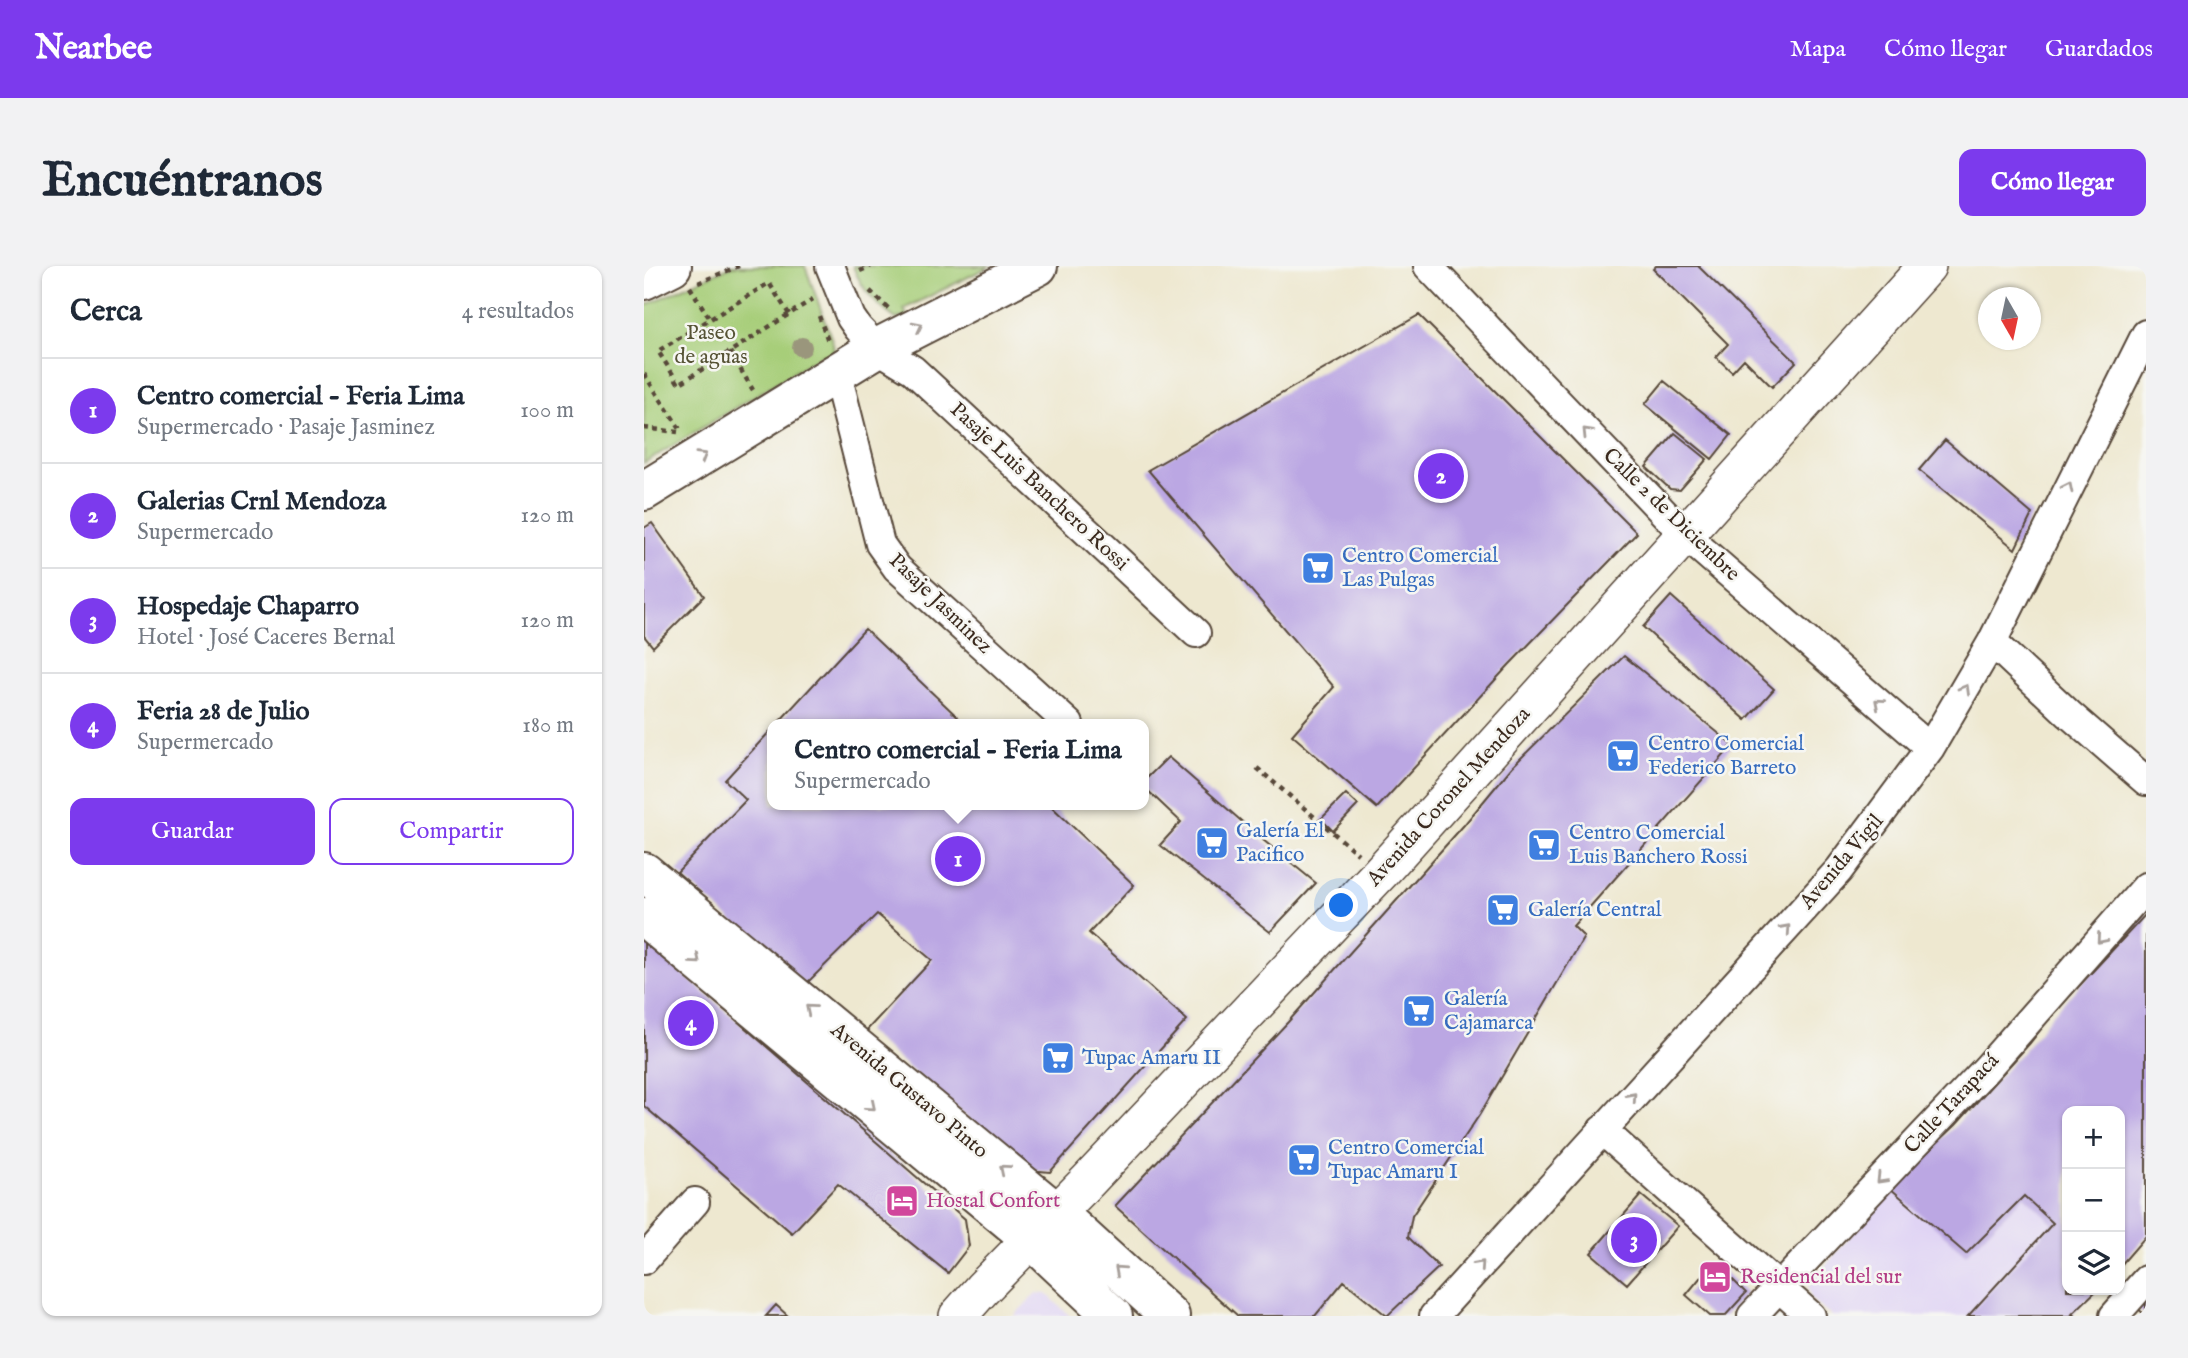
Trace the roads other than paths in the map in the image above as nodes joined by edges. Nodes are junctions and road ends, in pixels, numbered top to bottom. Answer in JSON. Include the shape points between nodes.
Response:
{"nodes":[{"id":1,"x":830,"y":266,"type":"edge"},
{"id":2,"x":1038,"y":266,"type":"edge"},
{"id":3,"x":1428,"y":266,"type":"edge"},
{"id":4,"x":1927,"y":266,"type":"edge"},
{"id":5,"x":681,"y":276,"type":"edge"},
{"id":6,"x":644,"y":280,"type":"edge"},
{"id":7,"x":2146,"y":334,"type":"edge"},
{"id":8,"x":877,"y":348,"type":"junction"},
{"id":9,"x":837,"y":374,"type":"junction"},
{"id":10,"x":644,"y":491,"type":"edge"},
{"id":11,"x":1686,"y":536,"type":"junction"},
{"id":12,"x":1196,"y":634,"type":"dead end"},
{"id":13,"x":1992,"y":642,"type":"junction"},
{"id":14,"x":1063,"y":719,"type":"edge"},
{"id":15,"x":1930,"y":748,"type":"junction"},
{"id":16,"x":2146,"y":781,"type":"edge"},
{"id":17,"x":644,"y":872,"type":"edge"},
{"id":18,"x":2146,"y":887,"type":"edge"},
{"id":19,"x":644,"y":917,"type":"edge"},
{"id":20,"x":1602,"y":1130,"type":"junction"},
{"id":21,"x":695,"y":1202,"type":"dead end"},
{"id":22,"x":1044,"y":1226,"type":"junction"},
{"id":23,"x":644,"y":1260,"type":"edge"},
{"id":24,"x":2146,"y":1280,"type":"edge"},
{"id":25,"x":1778,"y":1287,"type":"junction"},
{"id":26,"x":958,"y":1316,"type":"edge"},
{"id":27,"x":1113,"y":1316,"type":"edge"},
{"id":28,"x":1170,"y":1316,"type":"edge"},
{"id":29,"x":1434,"y":1316,"type":"edge"},
{"id":30,"x":1752,"y":1316,"type":"edge"},
{"id":31,"x":1811,"y":1316,"type":"edge"},
{"id":32,"x":2114,"y":1316,"type":"edge"}],
"edges":[{"from":1,"to":8,"type":"street","name":"Pasaje Luis Banchero Rossi","via":[[851,318]]},
{"from":8,"to":2,"type":"main road","one_way":true},
{"from":11,"to":3,"type":"street","name":"Calle 2 de Diciembre","one_way":true},
{"from":4,"to":11,"type":"street","name":"Avenida Coronel Mendoza"},
{"from":5,"to":6,"type":"main road"},
{"from":13,"to":7,"type":"street","name":"Avenida Vigil","one_way":true},
{"from":8,"to":9,"type":"main road"},
{"from":8,"to":12,"type":"street","name":"Pasaje Luis Banchero Rossi","via":[[913,370]]},
{"from":10,"to":9,"type":"main road","one_way":true},
{"from":9,"to":14,"type":"street","name":"Pasaje Jasminez","via":[[880,544],[897,568]]},
{"from":15,"to":11,"type":"street","name":"Calle 2 de Diciembre","one_way":true},
{"from":11,"to":22,"type":"street","name":"Avenida Coronel Mendoza","via":[[1380,873]]},
{"from":15,"to":13,"type":"street","name":"Avenida Vigil","one_way":true},
{"from":13,"to":16,"type":"street"},
{"from":20,"to":15,"type":"street","name":"Avenida Vigil","one_way":true,"via":[[1839,870]]},
{"from":22,"to":17,"type":"main road","name":"Avenida Gustavo Pinto","one_way":true},
{"from":18,"to":25,"type":"street","name":"Calle Tarapacá","one_way":true,"via":[[1987,1068]]},
{"from":19,"to":22,"type":"main road","name":"Avenida Gustavo Pinto","one_way":true},
{"from":20,"to":25,"type":"street"},
{"from":29,"to":20,"type":"street","name":"Avenida Vigil","one_way":true},
{"from":21,"to":23,"type":"street"},
{"from":22,"to":26,"type":"street","name":"Avenida Coronel Mendoza"},
{"from":22,"to":27,"type":"main road","name":"Avenida Gustavo Pinto"},
{"from":28,"to":22,"type":"main road","name":"Avenida Gustavo Pinto","one_way":true},
{"from":24,"to":32,"type":"street"},
{"from":25,"to":30,"type":"street","name":"Calle Tarapacá"},
{"from":25,"to":31,"type":"street"}]}
